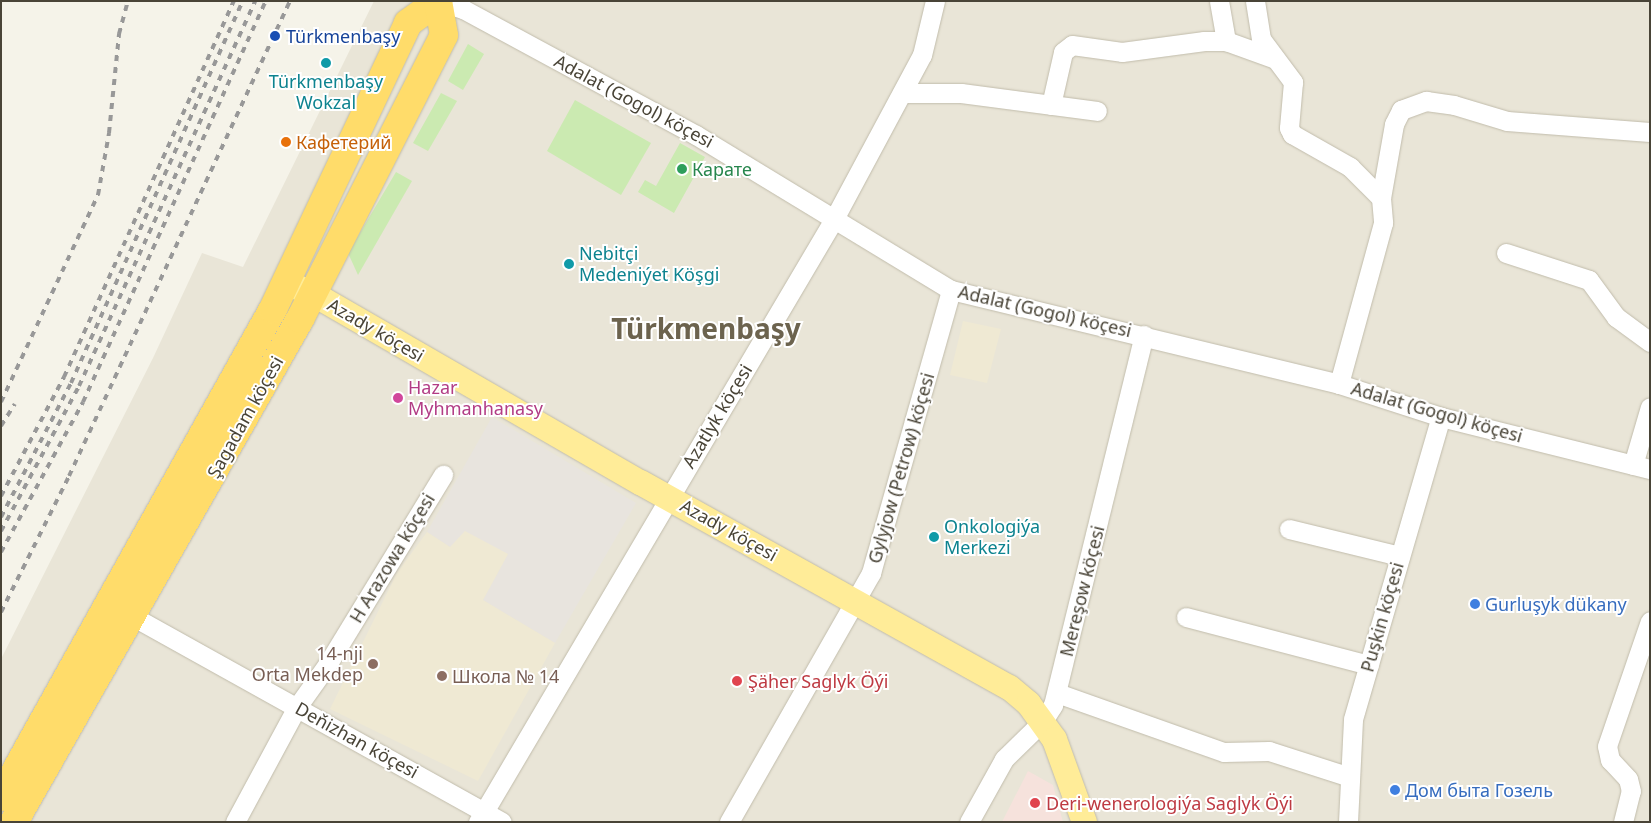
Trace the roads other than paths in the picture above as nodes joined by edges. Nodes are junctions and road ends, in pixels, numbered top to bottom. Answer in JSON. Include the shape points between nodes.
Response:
{"nodes":[{"id":1,"x":438,"y":1,"type":"edge"},
{"id":2,"x":935,"y":1,"type":"edge"},
{"id":3,"x":1219,"y":1,"type":"edge"},
{"id":4,"x":1255,"y":1,"type":"edge"},
{"id":5,"x":1226,"y":41,"type":"junction"},
{"id":6,"x":1273,"y":58,"type":"junction"},
{"id":7,"x":902,"y":93,"type":"junction"},
{"id":8,"x":1051,"y":105,"type":"junction"},
{"id":9,"x":1096,"y":110,"type":"dead end"},
{"id":10,"x":1650,"y":132,"type":"edge"},
{"id":11,"x":1381,"y":198,"type":"junction"},
{"id":12,"x":834,"y":219,"type":"junction"},
{"id":13,"x":1506,"y":253,"type":"dead end"},
{"id":14,"x":285,"y":282,"type":"junction"},
{"id":15,"x":951,"y":290,"type":"junction"},
{"id":16,"x":312,"y":293,"type":"junction"},
{"id":17,"x":1144,"y":335,"type":"junction"},
{"id":18,"x":1650,"y":342,"type":"edge"},
{"id":19,"x":1338,"y":384,"type":"junction"},
{"id":20,"x":1650,"y":407,"type":"edge"},
{"id":21,"x":1441,"y":417,"type":"junction"},
{"id":22,"x":1642,"y":467,"type":"edge"},
{"id":23,"x":442,"y":475,"type":"dead end"},
{"id":24,"x":669,"y":497,"type":"junction"},
{"id":25,"x":1289,"y":529,"type":"dead end"},
{"id":26,"x":1400,"y":556,"type":"junction"},
{"id":27,"x":857,"y":602,"type":"junction"},
{"id":28,"x":132,"y":616,"type":"junction"},
{"id":29,"x":1186,"y":617,"type":"dead end"},
{"id":30,"x":1650,"y":621,"type":"edge"},
{"id":31,"x":1369,"y":665,"type":"junction"},
{"id":32,"x":1057,"y":692,"type":"junction"},
{"id":33,"x":298,"y":707,"type":"junction"},
{"id":34,"x":1043,"y":721,"type":"junction"},
{"id":35,"x":1350,"y":778,"type":"junction"},
{"id":36,"x":1,"y":797,"type":"edge"},
{"id":37,"x":481,"y":817,"type":"edge"},
{"id":38,"x":14,"y":822,"type":"edge"},
{"id":39,"x":236,"y":822,"type":"edge"},
{"id":40,"x":502,"y":822,"type":"edge"},
{"id":41,"x":729,"y":822,"type":"edge"},
{"id":42,"x":969,"y":822,"type":"edge"},
{"id":43,"x":1084,"y":822,"type":"edge"},
{"id":44,"x":1348,"y":822,"type":"edge"},
{"id":45,"x":1623,"y":822,"type":"edge"}],
"edges":[{"from":1,"to":12,"type":"street","name":"Adalat (Gogol) köçesi","via":[[463,9],[696,135]]},
{"from":1,"to":14,"type":"highway","name":"Şagadam köçesi","via":[[408,23]]},
{"from":1,"to":16,"type":"highway","name":"Şagadam köçesi","via":[[444,35]]},
{"from":2,"to":7,"type":"street","name":"Azatlyk köçesi","via":[[922,55]]},
{"from":3,"to":5,"type":"street"},
{"from":4,"to":6,"type":"street","via":[[1257,27]]},
{"from":5,"to":6,"type":"street"},
{"from":5,"to":8,"type":"street","via":[[1122,52],[1072,45],[1063,52]]},
{"from":6,"to":11,"type":"street","via":[[1293,82],[1292,134],[1350,166]]},
{"from":7,"to":8,"type":"street","via":[[961,93]]},
{"from":7,"to":12,"type":"street","name":"Azatlyk köçesi"},
{"from":8,"to":9,"type":"street"},
{"from":10,"to":11,"type":"street","via":[[1507,121],[1454,105],[1426,101],[1401,110],[1394,124]]},
{"from":11,"to":19,"type":"street","via":[[1383,223]]},
{"from":12,"to":15,"type":"street","name":"Adalat (Gogol) köçesi"},
{"from":12,"to":24,"type":"street","name":"Azatlyk köçesi"},
{"from":13,"to":18,"type":"street","via":[[1589,280],[1616,317]]},
{"from":14,"to":16,"type":"main road","name":"Azady köçesi"},
{"from":14,"to":36,"type":"highway","name":"Şagadam köçesi","via":[[184,473]]},
{"from":15,"to":17,"type":"street","name":"Adalat (Gogol) köçesi"},
{"from":15,"to":27,"type":"street","name":"Gylyjow (Petrow) köçesi","via":[[880,549]]},
{"from":16,"to":24,"type":"main road","name":"Azady köçesi"},
{"from":16,"to":28,"type":"highway","name":"Şagadam köçesi"},
{"from":17,"to":19,"type":"street","name":"Adalat (Gogol) köçesi"},
{"from":17,"to":32,"type":"street","name":"Mereşow köçesi"},
{"from":19,"to":21,"type":"street","name":"Adalat (Gogol) köçesi"},
{"from":20,"to":22,"type":"street"},
{"from":21,"to":22,"type":"street","name":"Adalat (Gogol) köçesi"},
{"from":21,"to":26,"type":"street","name":"Puşkin köçesi"},
{"from":23,"to":33,"type":"street","name":"H Arazowa köçesi"},
{"from":24,"to":27,"type":"main road","name":"Azady köçesi"},
{"from":24,"to":37,"type":"street","name":"Azatlyk köçesi"},
{"from":25,"to":26,"type":"street"},
{"from":26,"to":31,"type":"street","name":"Puşkin köçesi"},
{"from":27,"to":34,"type":"main road","name":"Azady köçesi","via":[[988,673],[1028,703]]},
{"from":27,"to":41,"type":"street","name":"Gylyjow (Petrow) köçesi"},
{"from":28,"to":33,"type":"street","name":"Deňizhan köçesi"},
{"from":28,"to":38,"type":"highway","name":"Şagadam köçesi"},
{"from":29,"to":31,"type":"street"},
{"from":30,"to":45,"type":"street","via":[[1607,746],[1610,760],[1628,779],[1631,791]]},
{"from":31,"to":35,"type":"street","name":"Puşkin köçesi","via":[[1353,720]]},
{"from":32,"to":34,"type":"street","name":"Mereşow köçesi"},
{"from":32,"to":35,"type":"street","via":[[1224,752],[1269,751]]},
{"from":33,"to":37,"type":"street","name":"Deňizhan köçesi"},
{"from":33,"to":39,"type":"street","name":"H Arazowa köçesi"},
{"from":34,"to":42,"type":"street","name":"Mereşow köçesi","via":[[1004,759]]},
{"from":34,"to":43,"type":"main road","name":"Azady köçesi","via":[[1062,757]]},
{"from":35,"to":44,"type":"street","name":"Puşkin köçesi"},
{"from":37,"to":40,"type":"street","name":"Deňizhan köçesi"}]}
